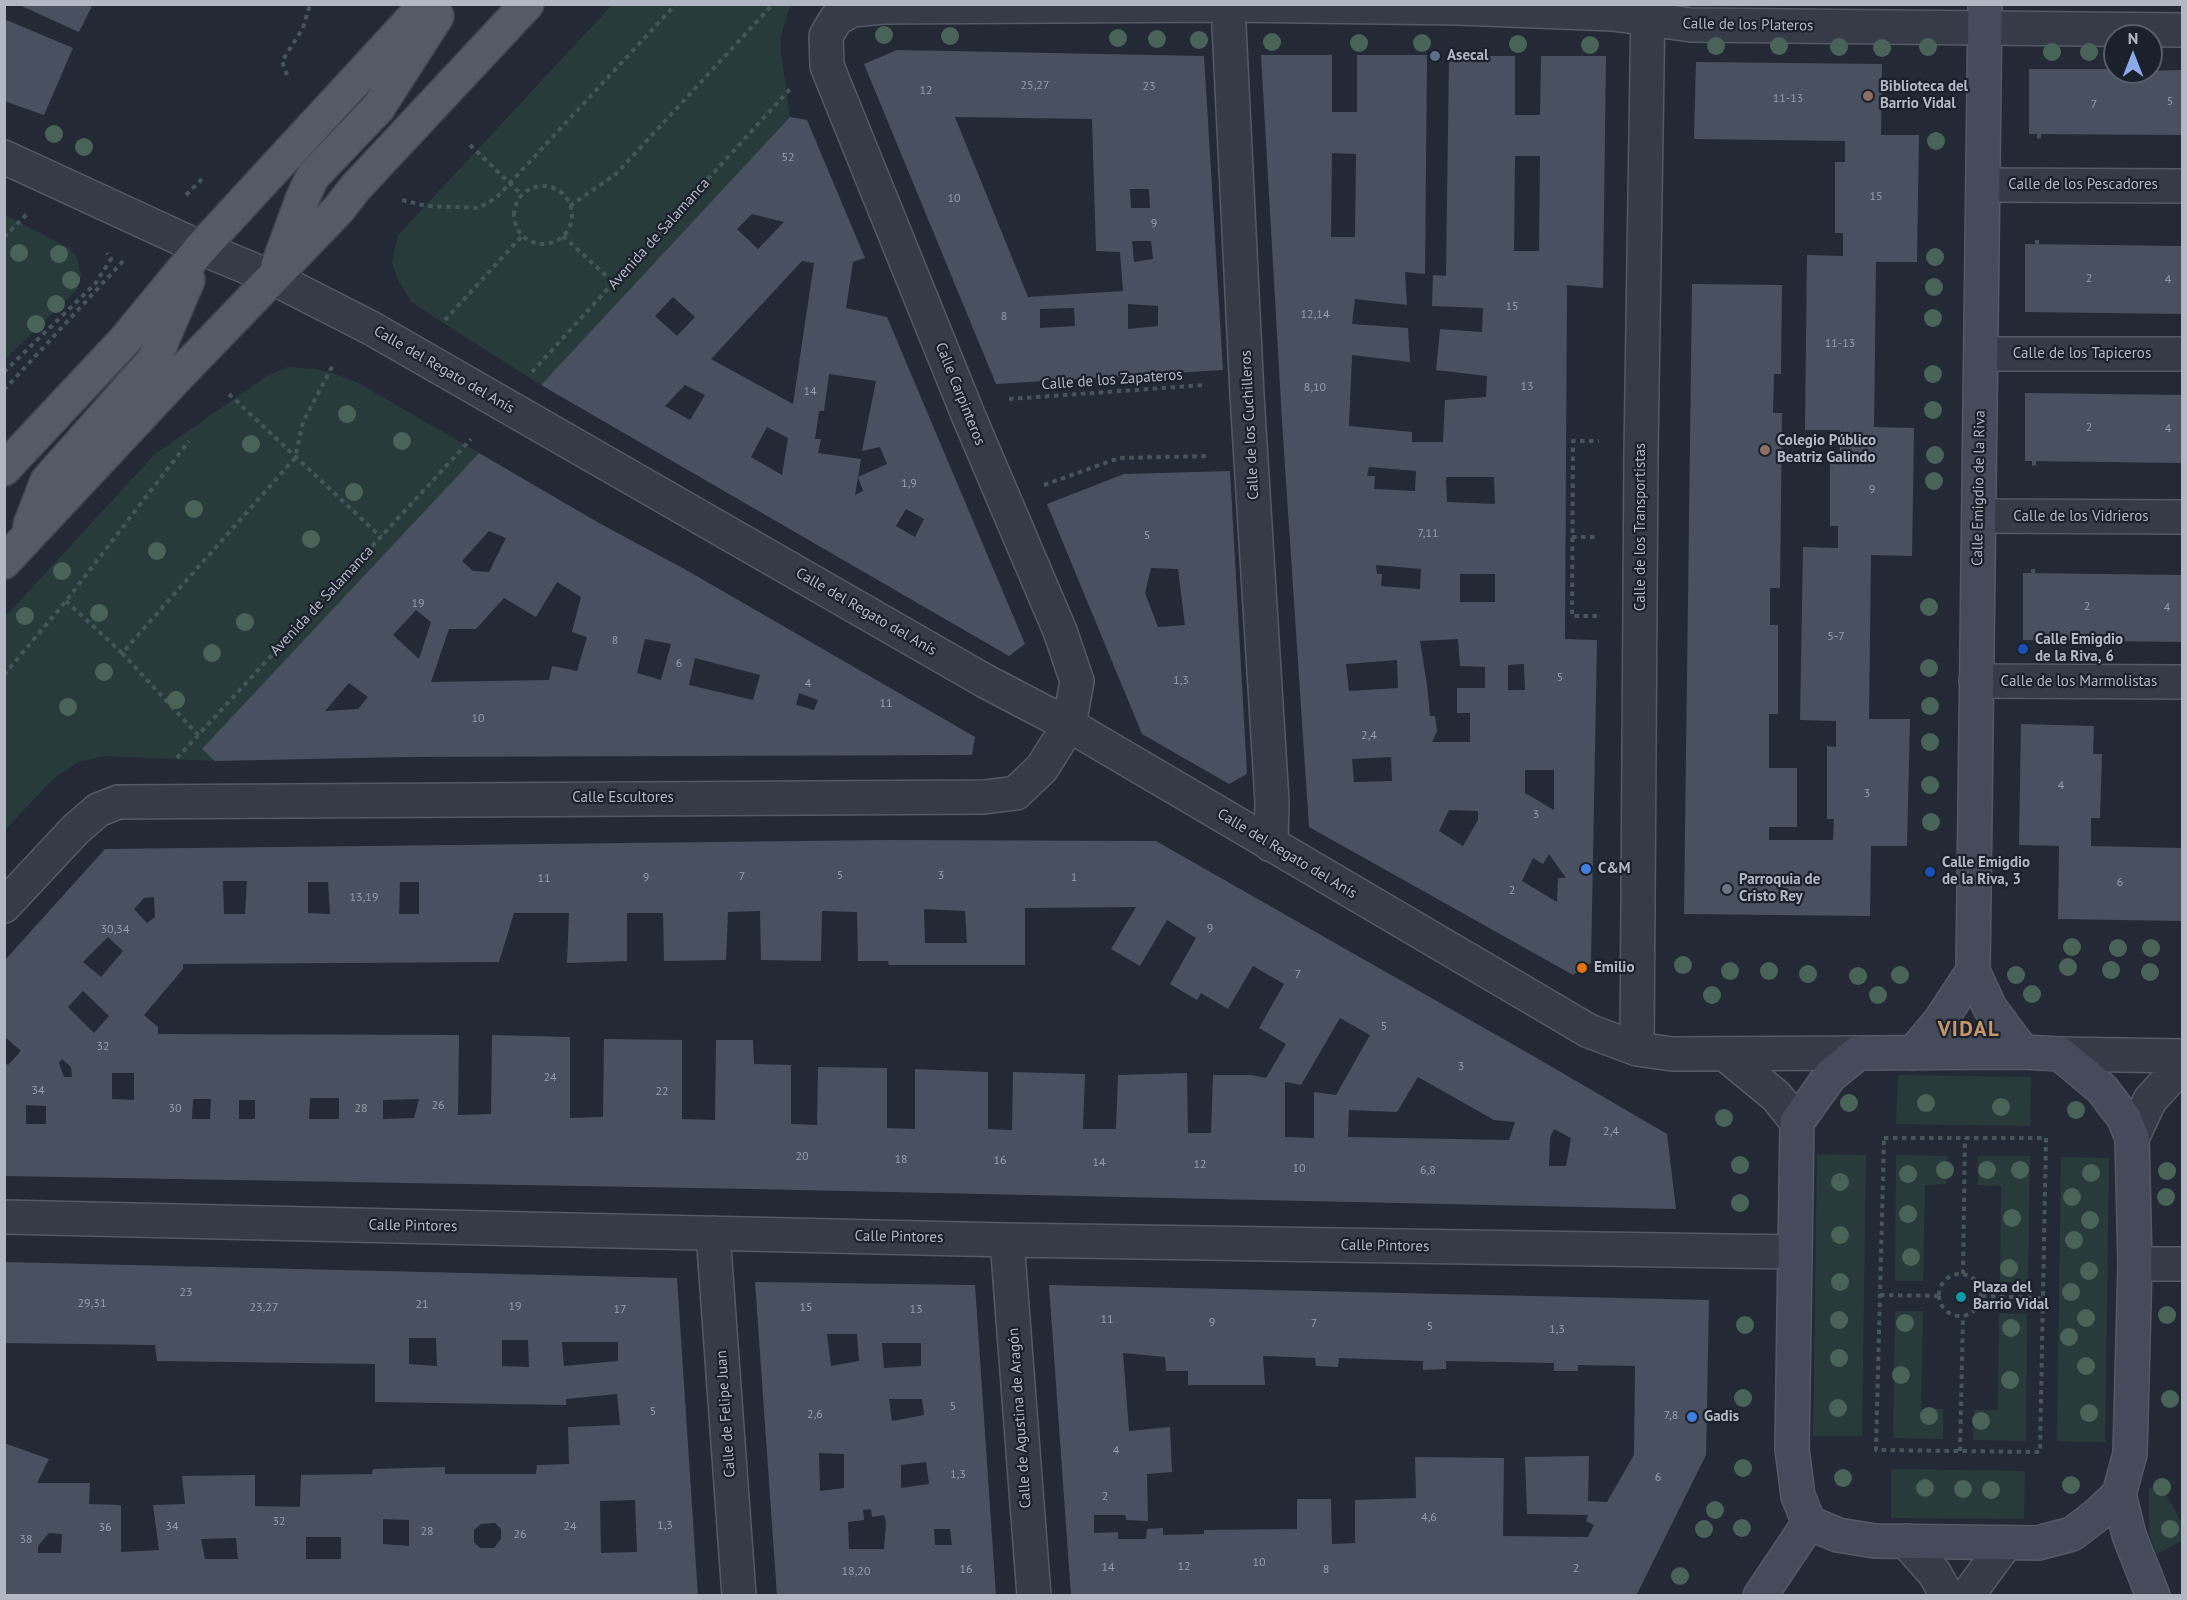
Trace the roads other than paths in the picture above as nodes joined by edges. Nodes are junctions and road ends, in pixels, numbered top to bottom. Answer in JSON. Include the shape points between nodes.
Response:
{"nodes":[{"id":1,"x":426,"y":4,"type":"edge"},
{"id":2,"x":444,"y":4,"type":"edge"},
{"id":3,"x":527,"y":4,"type":"edge"},
{"id":4,"x":1228,"y":6,"type":"edge"},
{"id":5,"x":1457,"y":6,"type":"edge"},
{"id":6,"x":1648,"y":12,"type":"edge"},
{"id":7,"x":1985,"y":16,"type":"edge"},
{"id":8,"x":2182,"y":30,"type":"edge"},
{"id":9,"x":827,"y":66,"type":"joint"},
{"id":10,"x":4,"y":157,"type":"edge"},
{"id":11,"x":1983,"y":185,"type":"junction"},
{"id":12,"x":2182,"y":186,"type":"edge"},
{"id":13,"x":201,"y":248,"type":"junction"},
{"id":14,"x":273,"y":278,"type":"junction"},
{"id":15,"x":1981,"y":354,"type":"junction"},
{"id":16,"x":2182,"y":354,"type":"edge"},
{"id":17,"x":4,"y":469,"type":"edge"},
{"id":18,"x":1979,"y":516,"type":"junction"},
{"id":19,"x":2182,"y":517,"type":"edge"},
{"id":20,"x":14,"y":552,"type":"edge"},
{"id":21,"x":1976,"y":681,"type":"junction"},
{"id":22,"x":2182,"y":682,"type":"edge"},
{"id":23,"x":1069,"y":725,"type":"junction"},
{"id":24,"x":1271,"y":845,"type":"junction"},
{"id":25,"x":4,"y":906,"type":"edge"},
{"id":26,"x":1972,"y":971,"type":"junction"},
{"id":27,"x":1638,"y":1049,"type":"junction"},
{"id":28,"x":2023,"y":1052,"type":"junction"},
{"id":29,"x":1858,"y":1053,"type":"junction"},
{"id":30,"x":1913,"y":1053,"type":"junction"},
{"id":31,"x":1725,"y":1054,"type":"junction"},
{"id":32,"x":2060,"y":1054,"type":"junction"},
{"id":33,"x":2182,"y":1056,"type":"edge"},
{"id":34,"x":2182,"y":1069,"type":"edge"},
{"id":35,"x":1797,"y":1122,"type":"junction"},
{"id":36,"x":2132,"y":1138,"type":"junction"},
{"id":37,"x":4,"y":1217,"type":"edge"},
{"id":38,"x":713,"y":1233,"type":"junction"},
{"id":39,"x":1007,"y":1240,"type":"junction"},
{"id":40,"x":1794,"y":1252,"type":"junction"},
{"id":41,"x":2135,"y":1263,"type":"junction"},
{"id":42,"x":2182,"y":1264,"type":"edge"},
{"id":43,"x":2119,"y":1494,"type":"junction"},
{"id":44,"x":1809,"y":1523,"type":"junction"},
{"id":45,"x":1906,"y":1541,"type":"junction"},
{"id":46,"x":2006,"y":1543,"type":"junction"},
{"id":47,"x":739,"y":1596,"type":"edge"},
{"id":48,"x":1034,"y":1596,"type":"edge"},
{"id":49,"x":1760,"y":1596,"type":"edge"},
{"id":50,"x":1947,"y":1596,"type":"edge"},
{"id":51,"x":1967,"y":1596,"type":"edge"},
{"id":52,"x":2153,"y":1596,"type":"edge"}],
"edges":[{"from":1,"to":13,"type":"main road"},
{"from":2,"to":14,"type":"main road","via":[[378,108],[313,176]]},
{"from":3,"to":14,"type":"main road"},
{"from":4,"to":5,"type":"street","name":"Calle de los Plateros"},
{"from":4,"to":9,"type":"street","name":"Calle de los Plateros","via":[[852,10],[836,19],[826,36]]},
{"from":4,"to":24,"type":"street","name":"Calle de los Cuchilleros","via":[[1272,801]]},
{"from":5,"to":6,"type":"street","name":"Calle de los Plateros","via":[[1612,14]]},
{"from":6,"to":7,"type":"street","name":"Calle de los Plateros","via":[[1691,25]]},
{"from":6,"to":27,"type":"street","name":"Calle de los Transportistas"},
{"from":7,"to":8,"type":"street","name":"Calle de los Plateros"},
{"from":7,"to":11,"type":"main road","name":"Calle Emigdio de la Riva"},
{"from":9,"to":23,"type":"street","name":"Calle Carpinteros","via":[[1060,631],[1077,681]]},
{"from":10,"to":13,"type":"street","name":"Calle del Regato del Anís"},
{"from":11,"to":12,"type":"street","name":"Calle de los Pescadores"},
{"from":11,"to":15,"type":"main road","name":"Calle Emigdio de la Riva"},
{"from":13,"to":14,"type":"street","name":"Calle del Regato del Anís"},
{"from":13,"to":17,"type":"main road","via":[[125,340]]},
{"from":13,"to":20,"type":"main road","via":[[154,360],[47,481]]},
{"from":14,"to":20,"type":"main road"},
{"from":14,"to":23,"type":"street","name":"Calle del Regato del Anís","via":[[371,328],[985,681]]},
{"from":15,"to":16,"type":"street","name":"Calle de los Tapiceros"},
{"from":15,"to":18,"type":"main road","name":"Calle Emigdio de la Riva"},
{"from":18,"to":19,"type":"street","name":"Calle de los Vidrieros"},
{"from":18,"to":21,"type":"main road","name":"Calle Emigdio de la Riva"},
{"from":21,"to":22,"type":"street","name":"Calle de los Marmolistas"},
{"from":21,"to":26,"type":"main road","name":"Calle Emigdio de la Riva"},
{"from":23,"to":24,"type":"street","name":"Calle del Regato del Anís"},
{"from":23,"to":25,"type":"street","name":"Calle Escultores","via":[[1042,768],[1016,793],[984,797],[118,802],[98,810],[75,830]]},
{"from":24,"to":27,"type":"street","name":"Calle del Regato del Anís","via":[[1570,1021]]},
{"from":26,"to":28,"type":"main road","name":"Calle Emigdio de la Riva","via":[[1990,1008]]},
{"from":26,"to":30,"type":"main road","via":[[1940,1021]]},
{"from":27,"to":31,"type":"street","name":"Calle del Regato del Anís","via":[[1672,1054]]},
{"from":28,"to":30,"type":"main road"},
{"from":28,"to":32,"type":"main road"},
{"from":29,"to":30,"type":"main road"},
{"from":29,"to":31,"type":"street","name":"Calle del Regato del Anís"},
{"from":29,"to":35,"type":"main road","via":[[1830,1076]]},
{"from":31,"to":35,"type":"street","via":[[1776,1096]]},
{"from":32,"to":33,"type":"street"},
{"from":32,"to":36,"type":"main road","via":[[2102,1089],[2124,1118]]},
{"from":34,"to":36,"type":"street","via":[[2150,1100]]},
{"from":35,"to":40,"type":"main road"},
{"from":36,"to":41,"type":"main road"},
{"from":37,"to":38,"type":"street","name":"Calle Pintores"},
{"from":38,"to":39,"type":"street","name":"Calle Pintores"},
{"from":38,"to":47,"type":"street","name":"Calle de Felipe Juan"},
{"from":39,"to":40,"type":"street","name":"Calle Pintores"},
{"from":39,"to":48,"type":"street","name":"Calle de Agustina de Aragón"},
{"from":40,"to":44,"type":"main road","via":[[1792,1449],[1798,1496]]},
{"from":41,"to":42,"type":"street"},
{"from":41,"to":43,"type":"main road","via":[[2130,1454]]},
{"from":43,"to":46,"type":"main road","via":[[2072,1534],[2038,1544]]},
{"from":43,"to":52,"type":"main road","via":[[2129,1535]]},
{"from":44,"to":45,"type":"main road","via":[[1838,1535]]},
{"from":44,"to":49,"type":"main road"},
{"from":45,"to":46,"type":"main road"},
{"from":45,"to":50,"type":"street","via":[[1935,1574]]},
{"from":46,"to":51,"type":"street"}]}
